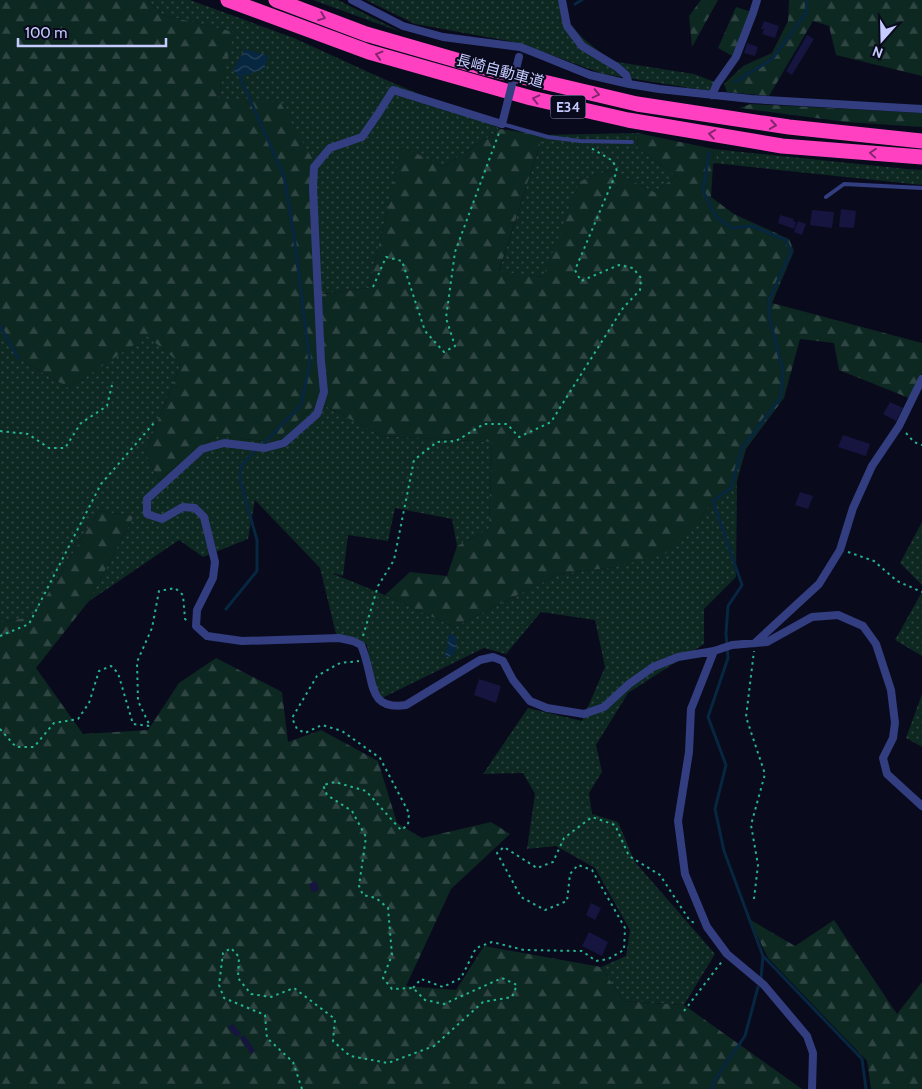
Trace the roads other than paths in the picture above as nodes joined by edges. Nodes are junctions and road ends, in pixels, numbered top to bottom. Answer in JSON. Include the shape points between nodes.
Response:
{"nodes":[{"id":1,"x":228,"y":0,"type":"edge"},
{"id":2,"x":276,"y":0,"type":"edge"},
{"id":3,"x":352,"y":0,"type":"edge"},
{"id":4,"x":562,"y":0,"type":"edge"},
{"id":5,"x":757,"y":0,"type":"edge"},
{"id":6,"x":520,"y":47,"type":"junction"},
{"id":7,"x":630,"y":84,"type":"junction"},
{"id":8,"x":712,"y":95,"type":"junction"},
{"id":9,"x":922,"y":109,"type":"edge"},
{"id":10,"x":502,"y":124,"type":"junction"},
{"id":11,"x":922,"y":141,"type":"edge"},
{"id":12,"x":632,"y":142,"type":"dead end"},
{"id":13,"x":922,"y":157,"type":"edge"},
{"id":14,"x":922,"y":188,"type":"edge"},
{"id":15,"x":826,"y":197,"type":"dead end"},
{"id":16,"x":922,"y":379,"type":"edge"},
{"id":17,"x":755,"y":643,"type":"junction"},
{"id":18,"x":717,"y":650,"type":"junction"},
{"id":19,"x":922,"y":806,"type":"edge"},
{"id":20,"x":812,"y":1089,"type":"edge"}],
"edges":[{"from":13,"to":1,"type":"highway","name":"長崎自動車道","number":"E34","one_way":true,"via":[[782,146],[628,120],[531,98],[369,52]]},
{"from":2,"to":11,"type":"highway","name":"長崎自動車道","number":"E34","one_way":true,"via":[[366,34],[484,68],[637,104],[789,127]]},
{"from":3,"to":6,"type":"street","via":[[402,26],[443,37]]},
{"from":4,"to":7,"type":"street","via":[[566,26],[582,46],[617,67]]},
{"from":5,"to":8,"type":"street","via":[[736,57]]},
{"from":6,"to":7,"type":"street","via":[[590,75]]},
{"from":6,"to":10,"type":"street","bridge":true},
{"from":7,"to":8,"type":"street"},
{"from":8,"to":9,"type":"street"},
{"from":10,"to":12,"type":"lane","via":[[548,137]]},
{"from":10,"to":18,"type":"street","via":[[392,90],[362,137],[330,148],[314,167],[324,392],[317,414],[284,443],[265,448],[224,443],[202,449],[148,499],[147,514],[162,519],[183,507],[195,508],[204,517],[215,562],[214,578],[197,610],[196,626],[207,636],[242,641],[339,638],[353,641],[361,645],[373,692],[383,703],[395,706],[406,705],[480,660],[493,657],[503,661],[530,701],[547,708],[584,714],[604,707],[653,667],[678,656]]},
{"from":14,"to":15,"type":"lane","via":[[844,184]]},
{"from":16,"to":17,"type":"street","via":[[899,426],[872,466],[853,508],[840,550],[819,584]]},
{"from":17,"to":18,"type":"street"},
{"from":17,"to":19,"type":"street","via":[[767,642],[812,617],[838,615],[863,626],[876,644],[891,690],[895,723],[893,738],[884,758],[887,774]]},
{"from":18,"to":20,"type":"street","via":[[691,709],[689,752],[678,821],[685,874],[707,927],[727,954],[764,985],[807,1036],[813,1053]]}]}
